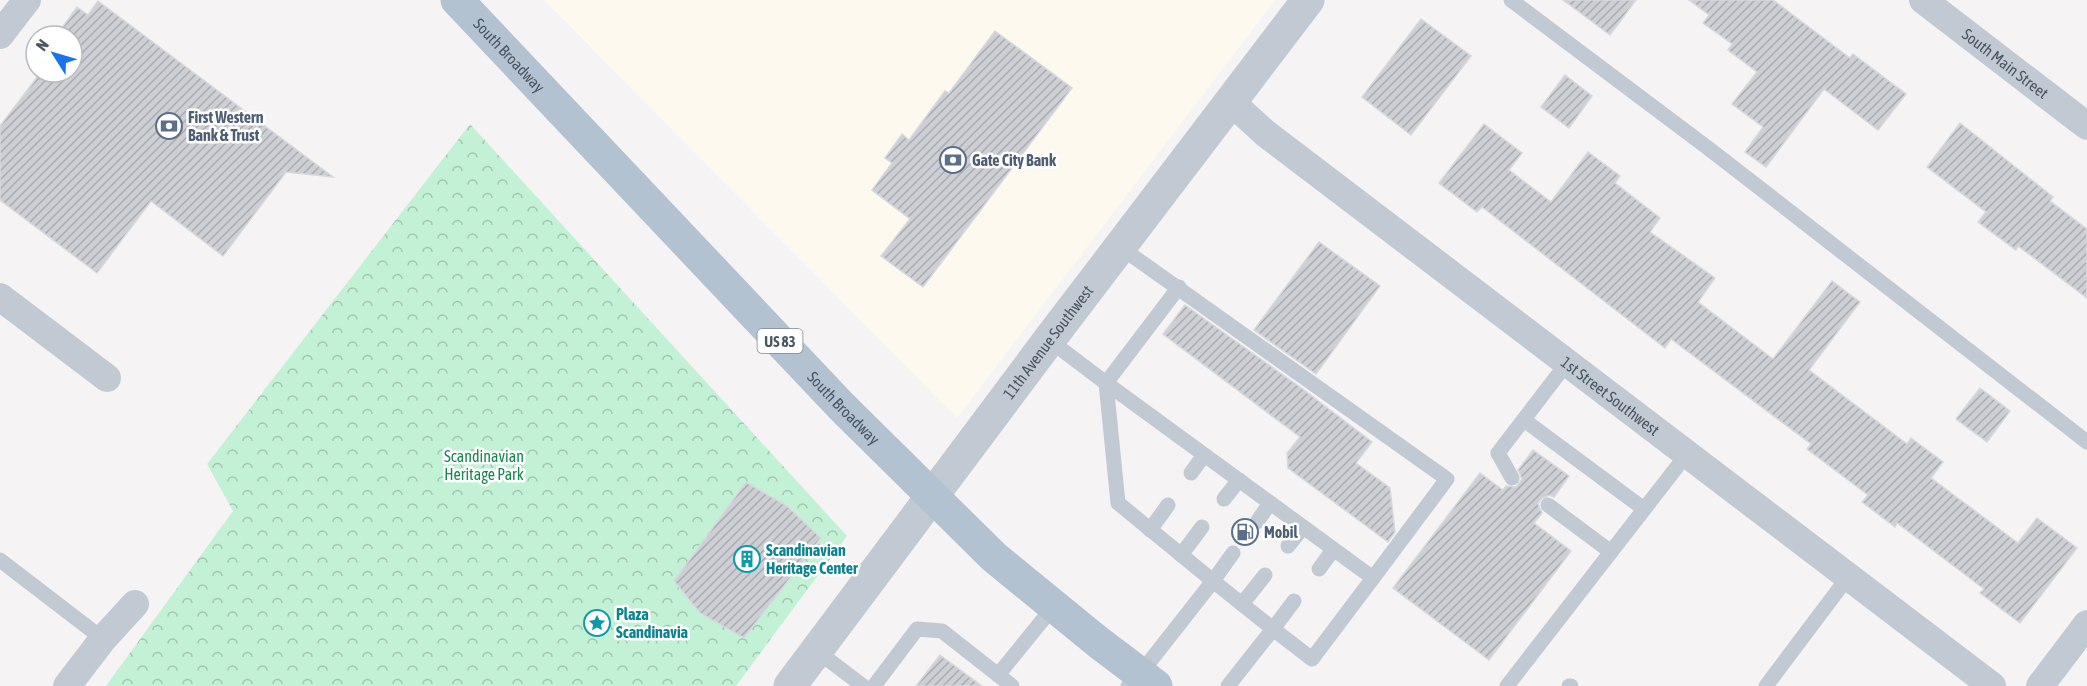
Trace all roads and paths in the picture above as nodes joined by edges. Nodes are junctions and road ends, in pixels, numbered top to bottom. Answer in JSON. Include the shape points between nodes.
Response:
{"nodes":[{"id":1,"x":27,"y":0,"type":"edge"},
{"id":2,"x":457,"y":0,"type":"edge"},
{"id":3,"x":1308,"y":0,"type":"edge"},
{"id":4,"x":1510,"y":0,"type":"edge"},
{"id":5,"x":1923,"y":0,"type":"edge"},
{"id":6,"x":0,"y":35,"type":"edge"},
{"id":7,"x":1231,"y":102,"type":"junction"},
{"id":8,"x":2087,"y":126,"type":"edge"},
{"id":9,"x":1120,"y":247,"type":"junction"},
{"id":10,"x":1179,"y":287,"type":"junction"},
{"id":11,"x":0,"y":297,"type":"edge"},
{"id":12,"x":1049,"y":340,"type":"junction"},
{"id":13,"x":1567,"y":363,"type":"junction"},
{"id":14,"x":107,"y":378,"type":"dead end"},
{"id":15,"x":1106,"y":383,"type":"junction"},
{"id":16,"x":1524,"y":420,"type":"junction"},
{"id":17,"x":2087,"y":442,"type":"edge"},
{"id":18,"x":1687,"y":454,"type":"junction"},
{"id":19,"x":1204,"y":455,"type":"junction"},
{"id":20,"x":1191,"y":473,"type":"dead end"},
{"id":21,"x":1512,"y":478,"type":"dead end"},
{"id":22,"x":1239,"y":480,"type":"junction"},
{"id":23,"x":933,"y":496,"type":"junction"},
{"id":24,"x":1224,"y":499,"type":"dead end"},
{"id":25,"x":1270,"y":503,"type":"junction"},
{"id":26,"x":1168,"y":505,"type":"dead end"},
{"id":27,"x":1548,"y":505,"type":"dead end"},
{"id":28,"x":1644,"y":509,"type":"junction"},
{"id":29,"x":1257,"y":522,"type":"dead end"},
{"id":30,"x":1202,"y":527,"type":"dead end"},
{"id":31,"x":1303,"y":527,"type":"junction"},
{"id":32,"x":1150,"y":530,"type":"junction"},
{"id":33,"x":1288,"y":546,"type":"dead end"},
{"id":34,"x":1333,"y":549,"type":"junction"},
{"id":35,"x":1611,"y":552,"type":"junction"},
{"id":36,"x":1233,"y":553,"type":"dead end"},
{"id":37,"x":1181,"y":555,"type":"junction"},
{"id":38,"x":0,"y":560,"type":"edge"},
{"id":39,"x":1319,"y":569,"type":"dead end"},
{"id":40,"x":1265,"y":575,"type":"dead end"},
{"id":41,"x":1848,"y":577,"type":"junction"},
{"id":42,"x":1373,"y":578,"type":"junction"},
{"id":43,"x":1213,"y":581,"type":"junction"},
{"id":44,"x":1294,"y":601,"type":"dead end"},
{"id":45,"x":135,"y":604,"type":"dead end"},
{"id":46,"x":1242,"y":604,"type":"junction"},
{"id":47,"x":1054,"y":606,"type":"junction"},
{"id":48,"x":2087,"y":624,"type":"edge"},
{"id":49,"x":1273,"y":629,"type":"junction"},
{"id":50,"x":103,"y":639,"type":"junction"},
{"id":51,"x":817,"y":651,"type":"junction"},
{"id":52,"x":998,"y":675,"type":"junction"},
{"id":53,"x":1141,"y":682,"type":"edge"},
{"id":54,"x":67,"y":686,"type":"edge"},
{"id":55,"x":790,"y":686,"type":"edge"},
{"id":56,"x":864,"y":686,"type":"edge"},
{"id":57,"x":874,"y":686,"type":"edge"},
{"id":58,"x":1012,"y":686,"type":"edge"},
{"id":59,"x":1228,"y":686,"type":"edge"},
{"id":60,"x":1507,"y":686,"type":"edge"},
{"id":61,"x":1766,"y":686,"type":"edge"},
{"id":62,"x":1992,"y":686,"type":"edge"},
{"id":63,"x":2040,"y":686,"type":"edge"}],
"edges":[{"from":1,"to":6,"type":"street"},
{"from":2,"to":23,"type":"main road","name":"South Broadway","number":"US 83","via":[[842,407]]},
{"from":3,"to":7,"type":"street","name":"11th Avenue Southwest"},
{"from":4,"to":17,"type":"lane","via":[[1718,155]]},
{"from":5,"to":8,"type":"street","name":"South Main Street"},
{"from":7,"to":9,"type":"street","name":"11th Avenue Southwest"},
{"from":7,"to":13,"type":"street","name":"1st Street Southwest","via":[[1265,133]]},
{"from":9,"to":10,"type":"lane"},
{"from":9,"to":12,"type":"street","name":"11th Avenue Southwest"},
{"from":10,"to":15,"type":"lane"},
{"from":10,"to":42,"type":"lane","via":[[1447,479]]},
{"from":11,"to":14,"type":"street"},
{"from":12,"to":15,"type":"lane"},
{"from":12,"to":23,"type":"street","name":"11th Avenue Southwest"},
{"from":13,"to":16,"type":"lane"},
{"from":13,"to":18,"type":"street","name":"1st Street Southwest"},
{"from":15,"to":19,"type":"lane"},
{"from":15,"to":32,"type":"lane","via":[[1118,503]]},
{"from":16,"to":21,"type":"lane","via":[[1498,453]]},
{"from":16,"to":28,"type":"lane"},
{"from":18,"to":28,"type":"lane"},
{"from":18,"to":41,"type":"street","name":"1st Street Southwest"},
{"from":19,"to":20,"type":"lane"},
{"from":19,"to":22,"type":"lane"},
{"from":22,"to":24,"type":"lane"},
{"from":22,"to":25,"type":"lane"},
{"from":23,"to":47,"type":"main road","name":"South Broadway","number":"US 83","via":[[994,557]]},
{"from":23,"to":51,"type":"street","name":"11th Avenue Southwest"},
{"from":25,"to":29,"type":"lane"},
{"from":25,"to":31,"type":"lane"},
{"from":26,"to":32,"type":"lane"},
{"from":27,"to":35,"type":"lane"},
{"from":28,"to":35,"type":"lane"},
{"from":30,"to":37,"type":"lane"},
{"from":31,"to":33,"type":"lane"},
{"from":31,"to":34,"type":"lane"},
{"from":32,"to":37,"type":"lane"},
{"from":34,"to":39,"type":"lane"},
{"from":34,"to":42,"type":"lane"},
{"from":35,"to":60,"type":"lane"},
{"from":36,"to":43,"type":"lane"},
{"from":37,"to":43,"type":"lane"},
{"from":38,"to":50,"type":"lane"},
{"from":40,"to":46,"type":"lane"},
{"from":41,"to":61,"type":"lane"},
{"from":41,"to":62,"type":"street","name":"1st Street Southwest"},
{"from":42,"to":49,"type":"lane","via":[[1312,660]]},
{"from":43,"to":46,"type":"lane"},
{"from":43,"to":53,"type":"lane"},
{"from":44,"to":49,"type":"lane"},
{"from":45,"to":50,"type":"street"},
{"from":46,"to":49,"type":"lane"},
{"from":47,"to":52,"type":"lane"},
{"from":47,"to":53,"type":"main road","name":"South Broadway","number":"US 83"},
{"from":48,"to":63,"type":"street"},
{"from":49,"to":59,"type":"lane"},
{"from":50,"to":54,"type":"street"},
{"from":51,"to":55,"type":"street","name":"11th Avenue Southwest"},
{"from":51,"to":56,"type":"lane"},
{"from":52,"to":57,"type":"lane","via":[[942,631],[917,629]]},
{"from":52,"to":58,"type":"lane"}]}
